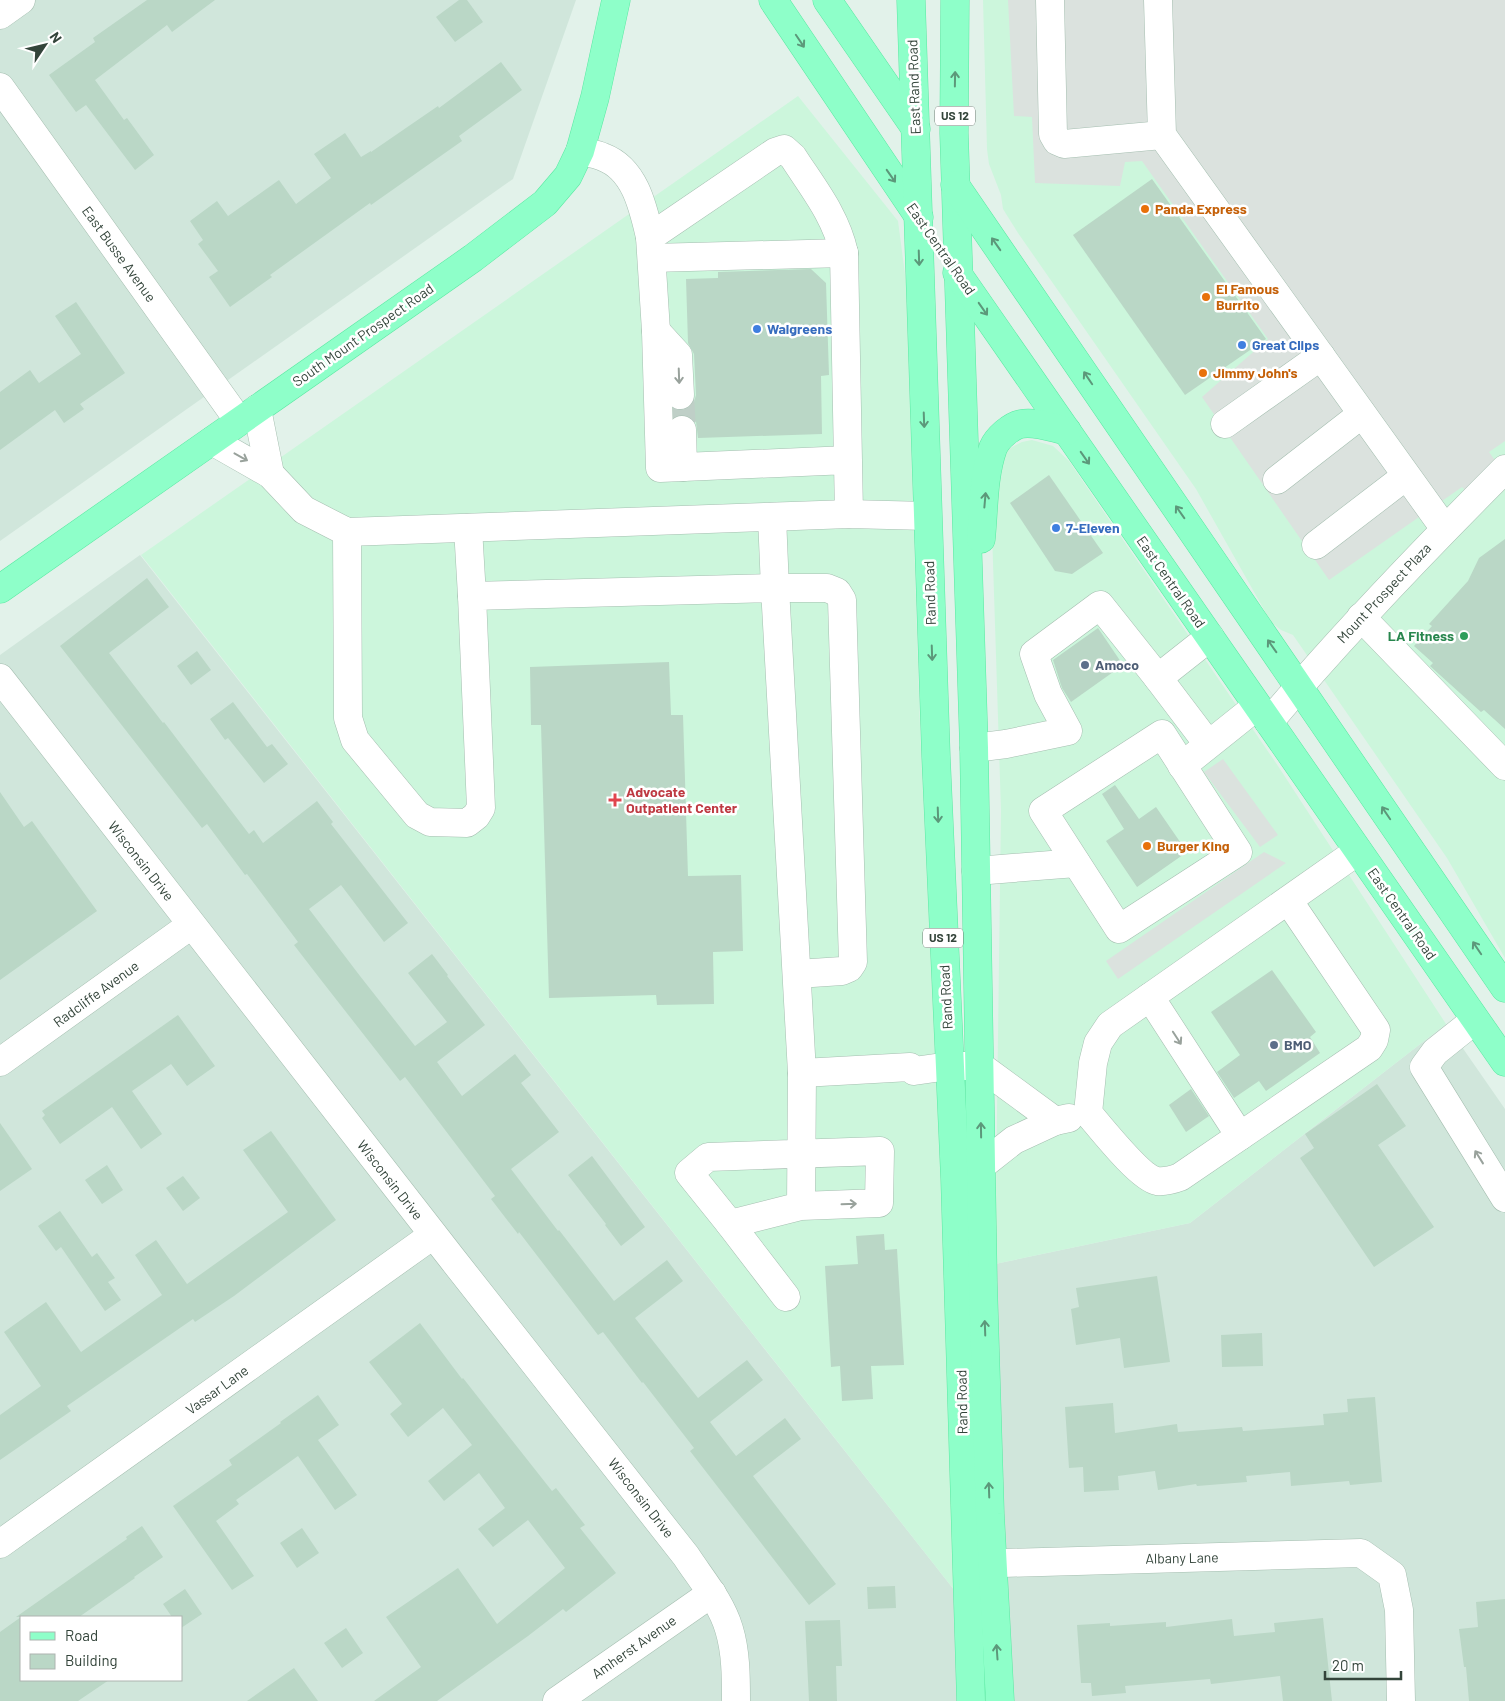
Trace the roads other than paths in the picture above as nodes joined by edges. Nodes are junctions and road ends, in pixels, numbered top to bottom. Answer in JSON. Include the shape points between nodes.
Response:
{"nodes":[{"id":1,"x":21,"y":0,"type":"edge"},
{"id":2,"x":616,"y":0,"type":"edge"},
{"id":3,"x":773,"y":0,"type":"edge"},
{"id":4,"x":827,"y":0,"type":"edge"},
{"id":5,"x":911,"y":0,"type":"edge"},
{"id":6,"x":955,"y":0,"type":"edge"},
{"id":7,"x":1050,"y":0,"type":"edge"},
{"id":8,"x":1163,"y":3,"type":"edge"},
{"id":9,"x":0,"y":15,"type":"edge"},
{"id":10,"x":0,"y":87,"type":"edge"},
{"id":11,"x":915,"y":128,"type":"junction"},
{"id":12,"x":1162,"y":135,"type":"junction"},
{"id":13,"x":580,"y":151,"type":"junction"},
{"id":14,"x":917,"y":174,"type":"joint"},
{"id":15,"x":956,"y":186,"type":"junction"},
{"id":16,"x":918,"y":215,"type":"junction"},
{"id":17,"x":651,"y":248,"type":"junction"},
{"id":18,"x":844,"y":253,"type":"junction"},
{"id":19,"x":958,"y":273,"type":"junction"},
{"id":20,"x":656,"y":331,"type":"junction"},
{"id":21,"x":1321,"y":356,"type":"junction"},
{"id":22,"x":680,"y":395,"type":"tunnel mouth"},
{"id":23,"x":1362,"y":414,"type":"junction"},
{"id":24,"x":248,"y":415,"type":"junction"},
{"id":25,"x":1225,"y":424,"type":"dead end"},
{"id":26,"x":682,"y":430,"type":"tunnel mouth"},
{"id":27,"x":1067,"y":431,"type":"junction"},
{"id":28,"x":212,"y":440,"type":"junction"},
{"id":29,"x":848,"y":460,"type":"junction"},
{"id":30,"x":683,"y":467,"type":"junction"},
{"id":31,"x":1505,"y":469,"type":"edge"},
{"id":32,"x":270,"y":474,"type":"junction"},
{"id":33,"x":1406,"y":476,"type":"junction"},
{"id":34,"x":1277,"y":480,"type":"dead end"},
{"id":35,"x":849,"y":514,"type":"junction"},
{"id":36,"x":927,"y":516,"type":"junction"},
{"id":37,"x":772,"y":517,"type":"junction"},
{"id":38,"x":468,"y":528,"type":"junction"},
{"id":39,"x":1445,"y":529,"type":"junction"},
{"id":40,"x":346,"y":532,"type":"junction"},
{"id":41,"x":1316,"y":545,"type":"dead end"},
{"id":42,"x":775,"y":588,"type":"junction"},
{"id":43,"x":0,"y":589,"type":"edge"},
{"id":44,"x":472,"y":596,"type":"junction"},
{"id":45,"x":1361,"y":617,"type":"junction"},
{"id":46,"x":1210,"y":637,"type":"junction"},
{"id":47,"x":970,"y":653,"type":"junction"},
{"id":48,"x":0,"y":678,"type":"edge"},
{"id":49,"x":1158,"y":678,"type":"junction"},
{"id":50,"x":1299,"y":686,"type":"junction"},
{"id":51,"x":1263,"y":714,"type":"junction"},
{"id":52,"x":1208,"y":744,"type":"junction"},
{"id":53,"x":974,"y":748,"type":"junction"},
{"id":54,"x":1182,"y":766,"type":"junction"},
{"id":55,"x":1505,"y":766,"type":"edge"},
{"id":56,"x":1358,"y":851,"type":"junction"},
{"id":57,"x":1076,"y":863,"type":"junction"},
{"id":58,"x":976,"y":871,"type":"junction"},
{"id":59,"x":1288,"y":900,"type":"junction"},
{"id":60,"x":192,"y":925,"type":"junction"},
{"id":61,"x":797,"y":974,"type":"junction"},
{"id":62,"x":1505,"y":988,"type":"edge"},
{"id":63,"x":1150,"y":997,"type":"junction"},
{"id":64,"x":1476,"y":1020,"type":"junction"},
{"id":65,"x":0,"y":1062,"type":"edge"},
{"id":66,"x":1505,"y":1062,"type":"edge"},
{"id":67,"x":949,"y":1066,"type":"junction"},
{"id":68,"x":980,"y":1066,"type":"junction"},
{"id":69,"x":802,"y":1073,"type":"junction"},
{"id":70,"x":1088,"y":1113,"type":"junction"},
{"id":71,"x":1055,"y":1121,"type":"junction"},
{"id":72,"x":1240,"y":1136,"type":"junction"},
{"id":73,"x":802,"y":1153,"type":"junction"},
{"id":74,"x":981,"y":1166,"type":"junction"},
{"id":75,"x":1505,"y":1198,"type":"edge"},
{"id":76,"x":801,"y":1206,"type":"junction"},
{"id":77,"x":730,"y":1224,"type":"junction"},
{"id":78,"x":433,"y":1235,"type":"junction"},
{"id":79,"x":786,"y":1297,"type":"dead end"},
{"id":80,"x":0,"y":1544,"type":"edge"},
{"id":81,"x":1003,"y":1563,"type":"dead end"},
{"id":82,"x":712,"y":1593,"type":"junction"},
{"id":83,"x":557,"y":1701,"type":"edge"},
{"id":84,"x":736,"y":1701,"type":"edge"},
{"id":85,"x":971,"y":1701,"type":"edge"},
{"id":86,"x":1000,"y":1701,"type":"edge"},
{"id":87,"x":1401,"y":1701,"type":"edge"}],
"edges":[{"from":1,"to":9,"type":"street"},
{"from":2,"to":13,"type":"main road","name":"South Mount Prospect Road"},
{"from":3,"to":16,"type":"main road","name":"East Central Road","one_way":true},
{"from":4,"to":11,"type":"main road"},
{"from":5,"to":11,"type":"main road","name":"East Rand Road","number":"US 12"},
{"from":15,"to":6,"type":"main road","number":"US 12","one_way":true},
{"from":7,"to":12,"type":"street","via":[[1053,134],[1057,141],[1064,144]]},
{"from":8,"to":12,"type":"street"},
{"from":10,"to":24,"type":"street","name":"East Busse Avenue"},
{"from":11,"to":14,"type":"main road","name":"East Rand Road","number":"US 12"},
{"from":11,"to":15,"type":"main road"},
{"from":12,"to":21,"type":"street"},
{"from":13,"to":17,"type":"street","via":[[603,157],[628,176],[644,209]]},
{"from":13,"to":24,"type":"main road","name":"South Mount Prospect Road","via":[[568,176],[545,203],[473,258]]},
{"from":14,"to":16,"type":"main road","name":"Rand Road","number":"US 12"},
{"from":15,"to":19,"type":"main road","name":"Rand Road","number":"US 12"},
{"from":50,"to":15,"type":"main road","one_way":true},
{"from":16,"to":19,"type":"main road","name":"East Central Road"},
{"from":16,"to":36,"type":"main road","name":"Rand Road","number":"US 12","one_way":true},
{"from":17,"to":18,"type":"street"},
{"from":17,"to":18,"type":"street","via":[[775,152],[784,149],[793,157],[831,216]]},
{"from":17,"to":20,"type":"street"},
{"from":18,"to":29,"type":"street"},
{"from":19,"to":27,"type":"main road","name":"East Central Road","one_way":true},
{"from":19,"to":47,"type":"main road","name":"Rand Road","number":"US 12"},
{"from":20,"to":22,"type":"street","one_way":true,"via":[[678,355]]},
{"from":20,"to":30,"type":"street","via":[[660,468]]},
{"from":21,"to":23,"type":"street"},
{"from":21,"to":25,"type":"street"},
{"from":23,"to":33,"type":"street"},
{"from":23,"to":34,"type":"street"},
{"from":24,"to":28,"type":"main road","name":"South Mount Prospect Road"},
{"from":24,"to":32,"type":"street"},
{"from":26,"to":30,"type":"street"},
{"from":27,"to":46,"type":"main road","name":"East Central Road","one_way":true},
{"from":47,"to":27,"type":"main road","one_way":true,"via":[[988,475],[994,447],[1007,432],[1021,424]]},
{"from":28,"to":32,"type":"street","one_way":true},
{"from":28,"to":43,"type":"main road","name":"South Mount Prospect Road"},
{"from":29,"to":30,"type":"street"},
{"from":29,"to":35,"type":"street"},
{"from":31,"to":39,"type":"street","name":"Mount Prospect Plaza"},
{"from":32,"to":40,"type":"street","via":[[304,510]]},
{"from":33,"to":39,"type":"street"},
{"from":33,"to":41,"type":"street"},
{"from":35,"to":36,"type":"street"},
{"from":35,"to":37,"type":"street"},
{"from":36,"to":67,"type":"main road","name":"Rand Road","number":"US 12","one_way":true},
{"from":37,"to":38,"type":"street"},
{"from":37,"to":42,"type":"street"},
{"from":38,"to":40,"type":"street"},
{"from":38,"to":44,"type":"street"},
{"from":39,"to":45,"type":"street","name":"Mount Prospect Plaza"},
{"from":40,"to":44,"type":"street","via":[[348,718],[355,740],[417,816],[430,822],[467,822],[481,808]]},
{"from":42,"to":44,"type":"street"},
{"from":42,"to":61,"type":"street"},
{"from":42,"to":61,"type":"street","via":[[827,588],[837,592],[842,600],[853,962],[842,971]]},
{"from":45,"to":50,"type":"street","name":"Mount Prospect Plaza"},
{"from":45,"to":55,"type":"street"},
{"from":46,"to":49,"type":"street"},
{"from":46,"to":51,"type":"main road","name":"East Central Road"},
{"from":47,"to":53,"type":"main road","name":"Rand Road","number":"US 12"},
{"from":48,"to":60,"type":"street","name":"Wisconsin Drive"},
{"from":49,"to":52,"type":"street"},
{"from":49,"to":53,"type":"street","via":[[1100,605],[1034,654],[1048,694],[1068,731]]},
{"from":50,"to":51,"type":"street","name":"Mount Prospect Plaza"},
{"from":62,"to":50,"type":"main road","one_way":true},
{"from":51,"to":52,"type":"street","name":"Mount Prospect Plaza"},
{"from":51,"to":56,"type":"main road","name":"East Central Road"},
{"from":52,"to":54,"type":"street","name":"Mount Prospect Plaza"},
{"from":53,"to":58,"type":"main road","name":"Rand Road","number":"US 12"},
{"from":54,"to":57,"type":"street","via":[[1162,734],[1043,811]]},
{"from":54,"to":57,"type":"street","via":[[1238,852],[1120,929]]},
{"from":56,"to":59,"type":"street"},
{"from":56,"to":64,"type":"main road","name":"East Central Road"},
{"from":57,"to":58,"type":"street"},
{"from":58,"to":68,"type":"main road","name":"Rand Road","number":"US 12"},
{"from":59,"to":63,"type":"street"},
{"from":59,"to":72,"type":"street","via":[[1376,1030],[1374,1040],[1369,1048]]},
{"from":60,"to":65,"type":"street","name":"Radcliffe Avenue"},
{"from":60,"to":78,"type":"street","name":"Wisconsin Drive"},
{"from":61,"to":69,"type":"street"},
{"from":63,"to":70,"type":"street","via":[[1110,1025],[1098,1043]]},
{"from":63,"to":72,"type":"street","one_way":true},
{"from":64,"to":66,"type":"main road","name":"East Central Road"},
{"from":75,"to":64,"type":"street","one_way":true,"via":[[1424,1067],[1435,1052]]},
{"from":67,"to":68,"type":"street"},
{"from":67,"to":69,"type":"street","via":[[914,1071],[910,1067]]},
{"from":67,"to":85,"type":"main road","name":"Rand Road","number":"US 12"},
{"from":68,"to":71,"type":"street"},
{"from":74,"to":68,"type":"main road","name":"Rand Road","number":"US 12","one_way":true},
{"from":69,"to":73,"type":"street"},
{"from":70,"to":71,"type":"street"},
{"from":70,"to":72,"type":"street","via":[[1141,1173],[1155,1181],[1180,1177]]},
{"from":71,"to":74,"type":"street","via":[[1014,1140]]},
{"from":73,"to":76,"type":"street"},
{"from":76,"to":73,"type":"street","one_way":true,"via":[[879,1203],[880,1152]]},
{"from":73,"to":77,"type":"street","via":[[708,1157],[689,1172]]},
{"from":86,"to":74,"type":"main road","name":"Rand Road","number":"US 12","one_way":true,"via":[[990,1514]]},
{"from":76,"to":77,"type":"street"},
{"from":77,"to":79,"type":"street"},
{"from":78,"to":80,"type":"street","name":"Vassar Lane"},
{"from":78,"to":82,"type":"street","name":"Wisconsin Drive"},
{"from":81,"to":87,"type":"street","name":"Albany Lane","via":[[1361,1553],[1392,1575],[1399,1610]]},
{"from":82,"to":83,"type":"street","name":"Amherst Avenue"},
{"from":82,"to":84,"type":"street","name":"Wisconsin Drive","via":[[729,1627],[734,1649]]}]}
